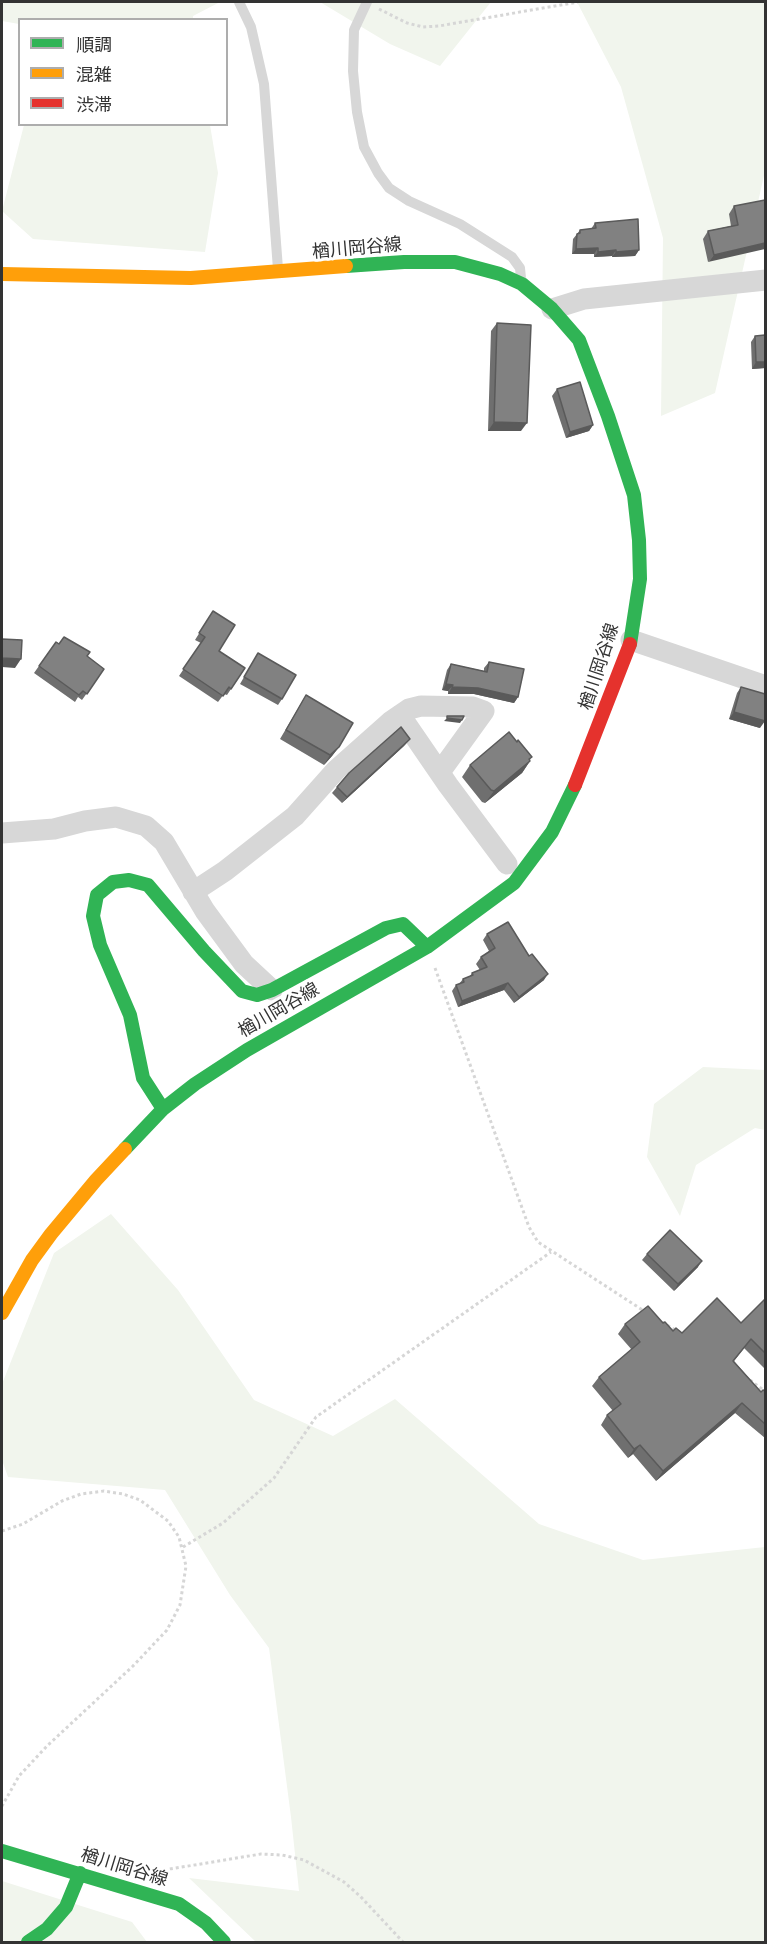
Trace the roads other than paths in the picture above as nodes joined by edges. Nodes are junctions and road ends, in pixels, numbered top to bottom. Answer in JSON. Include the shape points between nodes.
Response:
{"nodes":[{"id":1,"x":239,"y":2,"type":"edge"},
{"id":2,"x":367,"y":2,"type":"edge"},
{"id":3,"x":278,"y":273,"type":"junction"},
{"id":4,"x":2,"y":274,"type":"edge"},
{"id":5,"x":765,"y":280,"type":"edge"},
{"id":6,"x":522,"y":284,"type":"junction"},
{"id":7,"x":552,"y":309,"type":"junction"},
{"id":8,"x":631,"y":640,"type":"junction"},
{"id":9,"x":765,"y":686,"type":"edge"},
{"id":10,"x":400,"y":715,"type":"junction"},
{"id":11,"x":440,"y":772,"type":"junction"},
{"id":12,"x":2,"y":833,"type":"edge"},
{"id":13,"x":507,"y":864,"type":"dead end"},
{"id":14,"x":193,"y":892,"type":"junction"},
{"id":15,"x":427,"y":947,"type":"junction"},
{"id":16,"x":272,"y":990,"type":"junction"},
{"id":17,"x":163,"y":1109,"type":"junction"},
{"id":18,"x":2,"y":1313,"type":"edge"},
{"id":19,"x":2,"y":1851,"type":"edge"},
{"id":20,"x":80,"y":1873,"type":"junction"},
{"id":21,"x":28,"y":1942,"type":"edge"},
{"id":22,"x":224,"y":1942,"type":"edge"}],
"edges":[{"from":1,"to":3,"type":"lane","via":[[251,27],[264,84]]},
{"from":2,"to":6,"type":"lane","via":[[354,30],[353,71],[364,147],[378,173],[389,188],[409,201],[460,224],[512,257],[520,268]]},
{"from":3,"to":4,"type":"main road","name":"楢川岡谷線","via":[[191,278]]},
{"from":3,"to":6,"type":"main road","name":"楢川岡谷線","via":[[404,262],[456,262]]},
{"from":5,"to":7,"type":"street","via":[[584,299]]},
{"from":6,"to":7,"type":"main road","name":"楢川岡谷線"},
{"from":7,"to":8,"type":"main road","name":"楢川岡谷線","via":[[579,340],[634,495],[640,579]]},
{"from":8,"to":9,"type":"street"},
{"from":8,"to":15,"type":"main road","name":"楢川岡谷線","via":[[581,773],[552,832],[514,884]]},
{"from":10,"to":11,"type":"street"},
{"from":10,"to":11,"type":"street","via":[[421,706],[472,707],[484,711]]},
{"from":10,"to":14,"type":"street","via":[[336,770],[295,816]]},
{"from":11,"to":13,"type":"street"},
{"from":12,"to":14,"type":"street","via":[[54,829],[116,817],[146,826],[164,842]]},
{"from":14,"to":16,"type":"street","via":[[244,964]]},
{"from":15,"to":16,"type":"main road","via":[[403,924],[386,928]]},
{"from":15,"to":17,"type":"main road","name":"楢川岡谷線","via":[[247,1050]]},
{"from":16,"to":17,"type":"main road","via":[[257,995],[242,992],[148,885],[129,880],[113,882],[97,894],[93,916],[100,945],[130,1016],[143,1078]]},
{"from":17,"to":18,"type":"main road","name":"楢川岡谷線","via":[[51,1234]]},
{"from":19,"to":20,"type":"main road","name":"楢川岡谷線"},
{"from":20,"to":21,"type":"main road","via":[[66,1906],[47,1929]]},
{"from":20,"to":22,"type":"main road","name":"楢川岡谷線","via":[[179,1904]]}]}
